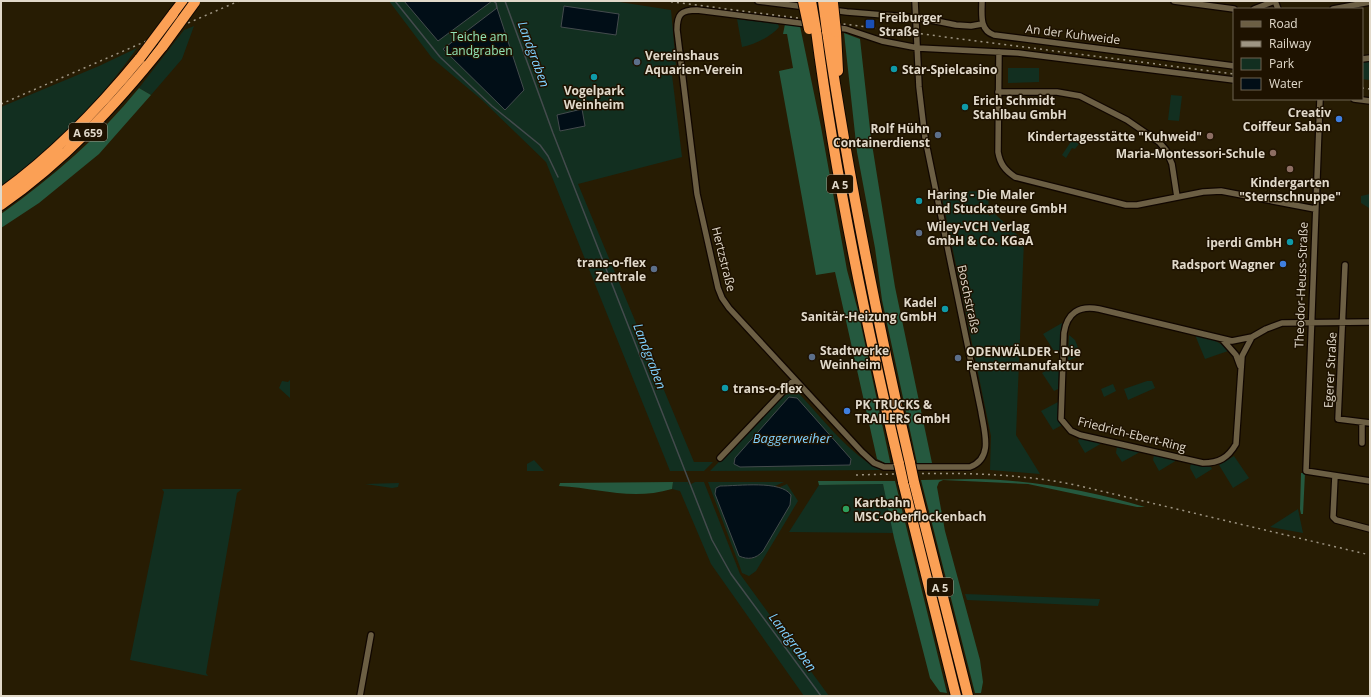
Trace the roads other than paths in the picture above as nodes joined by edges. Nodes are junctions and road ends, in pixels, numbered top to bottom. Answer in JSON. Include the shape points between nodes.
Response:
{"nodes":[{"id":1,"x":182,"y":1,"type":"edge"},
{"id":2,"x":758,"y":1,"type":"edge"},
{"id":3,"x":803,"y":1,"type":"edge"},
{"id":4,"x":812,"y":1,"type":"edge"},
{"id":5,"x":915,"y":1,"type":"edge"},
{"id":6,"x":982,"y":1,"type":"edge"},
{"id":7,"x":1174,"y":1,"type":"edge"},
{"id":8,"x":1275,"y":1,"type":"edge"},
{"id":9,"x":195,"y":2,"type":"edge"},
{"id":10,"x":828,"y":2,"type":"edge"},
{"id":11,"x":1370,"y":2,"type":"edge"},
{"id":12,"x":1207,"y":3,"type":"edge"},
{"id":13,"x":1257,"y":8,"type":"edge"},
{"id":14,"x":1338,"y":8,"type":"edge"},
{"id":15,"x":1233,"y":9,"type":"edge"},
{"id":16,"x":916,"y":17,"type":"junction"},
{"id":17,"x":982,"y":24,"type":"junction"},
{"id":18,"x":812,"y":29,"type":"junction"},
{"id":19,"x":918,"y":48,"type":"junction"},
{"id":20,"x":998,"y":52,"type":"junction"},
{"id":21,"x":1233,"y":66,"type":"edge"},
{"id":22,"x":1233,"y":80,"type":"edge"},
{"id":23,"x":998,"y":92,"type":"junction"},
{"id":24,"x":1320,"y":100,"type":"edge"},
{"id":25,"x":1,"y":193,"type":"edge"},
{"id":26,"x":1177,"y":197,"type":"junction"},
{"id":27,"x":1,"y":205,"type":"edge"},
{"id":28,"x":1315,"y":209,"type":"junction"},
{"id":29,"x":1344,"y":265,"type":"dead end"},
{"id":30,"x":1370,"y":322,"type":"edge"},
{"id":31,"x":1310,"y":323,"type":"junction"},
{"id":32,"x":1343,"y":323,"type":"junction"},
{"id":33,"x":1252,"y":337,"type":"junction"},
{"id":34,"x":1222,"y":339,"type":"junction"},
{"id":35,"x":1240,"y":366,"type":"junction"},
{"id":36,"x":794,"y":380,"type":"junction"},
{"id":37,"x":1362,"y":422,"type":"junction"},
{"id":38,"x":1370,"y":423,"type":"edge"},
{"id":39,"x":1362,"y":443,"type":"dead end"},
{"id":40,"x":720,"y":458,"type":"dead end"},
{"id":41,"x":889,"y":468,"type":"joint"},
{"id":42,"x":1335,"y":476,"type":"junction"},
{"id":43,"x":1370,"y":481,"type":"edge"},
{"id":44,"x":1370,"y":529,"type":"edge"},
{"id":45,"x":371,"y":635,"type":"dead end"},
{"id":46,"x":955,"y":694,"type":"edge"},
{"id":47,"x":968,"y":694,"type":"edge"},
{"id":48,"x":360,"y":696,"type":"edge"}],
"edges":[{"from":1,"to":25,"type":"highway","number":"A 659","bridge":true,"via":[[140,58],[106,98],[40,162]]},
{"from":2,"to":16,"type":"street"},
{"from":3,"to":18,"type":"highway","number":"A 5","bridge":true},
{"from":4,"to":18,"type":"highway","number":"A 5","bridge":true},
{"from":5,"to":16,"type":"street"},
{"from":6,"to":17,"type":"street"},
{"from":7,"to":12,"type":"street"},
{"from":8,"to":13,"type":"street"},
{"from":9,"to":27,"type":"highway","number":"A 659","bridge":true,"via":[[114,104],[82,138],[47,170]]},
{"from":10,"to":47,"type":"highway","number":"A 5","bridge":true,"via":[[840,117],[870,279],[914,482]]},
{"from":11,"to":14,"type":"street"},
{"from":12,"to":15,"type":"street"},
{"from":16,"to":17,"type":"street","via":[[956,25]]},
{"from":16,"to":19,"type":"street"},
{"from":17,"to":21,"type":"street","name":"An der Kuhweide","via":[[988,33],[994,35]]},
{"from":18,"to":46,"type":"highway","number":"A 5","bridge":true,"via":[[858,281],[903,482]]},
{"from":19,"to":20,"type":"street"},
{"from":19,"to":36,"type":"street","name":"Hertzstraße","via":[[882,41],[846,29],[697,10],[680,12],[677,17],[697,194],[718,288],[725,303]]},
{"from":19,"to":41,"type":"street","name":"Boschstraße","via":[[919,87],[925,138],[986,444],[985,453],[970,467]]},
{"from":20,"to":22,"type":"street","via":[[1018,52]]},
{"from":20,"to":23,"type":"street"},
{"from":23,"to":26,"type":"street","via":[[1057,92],[1080,96],[1127,120],[1159,142],[1166,150],[1172,164]]},
{"from":23,"to":26,"type":"street","via":[[1000,159],[1005,170],[1015,177],[1126,205]]},
{"from":24,"to":28,"type":"street","name":"Theodor-Heuss-Straße"},
{"from":26,"to":28,"type":"street","via":[[1221,191]]},
{"from":28,"to":31,"type":"street","name":"Theodor-Heuss-Straße"},
{"from":29,"to":32,"type":"street","name":"Egerer Straße"},
{"from":30,"to":32,"type":"street","name":"Friedrich-Ebert-Ring"},
{"from":31,"to":32,"type":"street","name":"Friedrich-Ebert-Ring"},
{"from":31,"to":33,"type":"street","name":"Friedrich-Ebert-Ring","via":[[1282,323]]},
{"from":31,"to":42,"type":"street","name":"Theodor-Heuss-Straße","via":[[1306,471]]},
{"from":32,"to":37,"type":"street","name":"Egerer Straße","via":[[1338,419]]},
{"from":33,"to":34,"type":"street","name":"Friedrich-Ebert-Ring","via":[[1242,340]]},
{"from":33,"to":35,"type":"street","name":"Friedrich-Ebert-Ring","via":[[1245,347]]},
{"from":34,"to":35,"type":"street","via":[[1236,355]]},
{"from":34,"to":35,"type":"street","name":"Friedrich-Ebert-Ring","via":[[1099,309],[1085,308],[1075,311],[1065,323],[1061,419],[1071,431],[1080,435],[1203,463],[1213,463],[1223,460],[1236,444]]},
{"from":36,"to":40,"type":"street"},
{"from":36,"to":41,"type":"street","name":"Hertzstraße","via":[[862,452],[874,463]]},
{"from":37,"to":38,"type":"street"},
{"from":37,"to":39,"type":"street"},
{"from":42,"to":43,"type":"street"},
{"from":42,"to":44,"type":"street","via":[[1333,517]]},
{"from":45,"to":48,"type":"street"}]}
